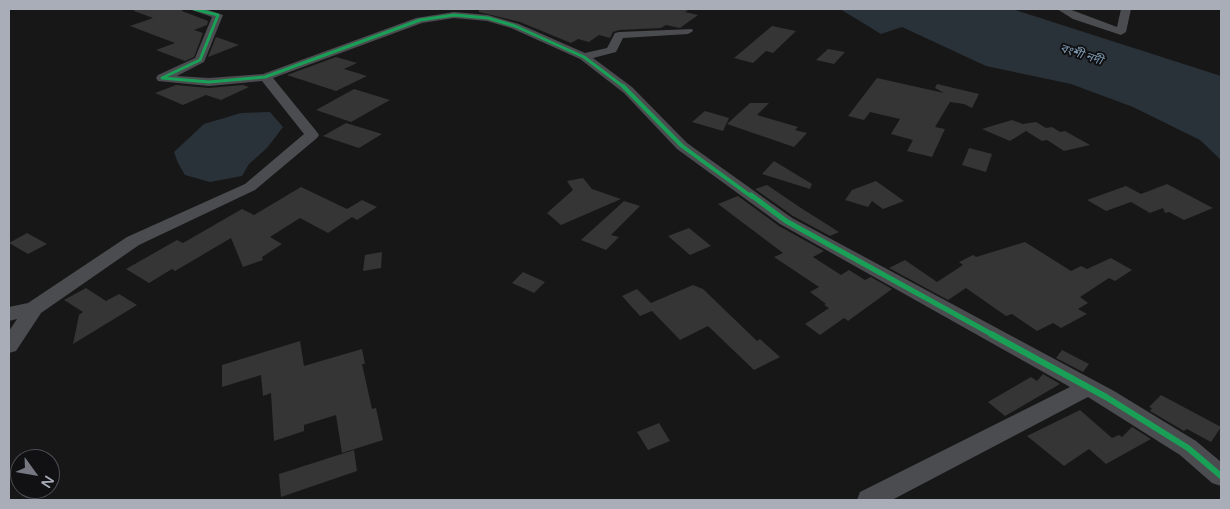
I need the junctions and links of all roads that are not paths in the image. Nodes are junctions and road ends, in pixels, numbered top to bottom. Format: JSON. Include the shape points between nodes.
{"nodes":[{"id":1,"x":194,"y":9,"type":"edge"},
{"id":2,"x":1062,"y":9,"type":"edge"},
{"id":3,"x":1126,"y":9,"type":"edge"},
{"id":4,"x":688,"y":31,"type":"dead end"},
{"id":5,"x":584,"y":57,"type":"junction"},
{"id":6,"x":265,"y":77,"type":"junction"},
{"id":7,"x":34,"y":308,"type":"junction"},
{"id":8,"x":9,"y":314,"type":"edge"},
{"id":9,"x":9,"y":346,"type":"edge"},
{"id":10,"x":1087,"y":388,"type":"junction"},
{"id":11,"x":1221,"y":476,"type":"edge"},
{"id":12,"x":869,"y":500,"type":"edge"}],
"edges":[{"from":1,"to":6,"type":"street","via":[[218,14],[200,60],[162,78],[209,82]]},
{"from":2,"to":3,"type":"street","via":[[1121,32]]},
{"from":4,"to":5,"type":"street","via":[[619,35],[612,50]]},
{"from":5,"to":6,"type":"street","via":[[515,26],[488,18],[454,15],[420,20]]},
{"from":5,"to":10,"type":"street","via":[[628,90],[682,146],[786,220]]},
{"from":6,"to":7,"type":"street","via":[[312,135],[250,186],[133,241]]},
{"from":7,"to":8,"type":"street"},
{"from":7,"to":9,"type":"street"},
{"from":10,"to":11,"type":"street","via":[[1188,448]]},
{"from":10,"to":12,"type":"street"}]}
